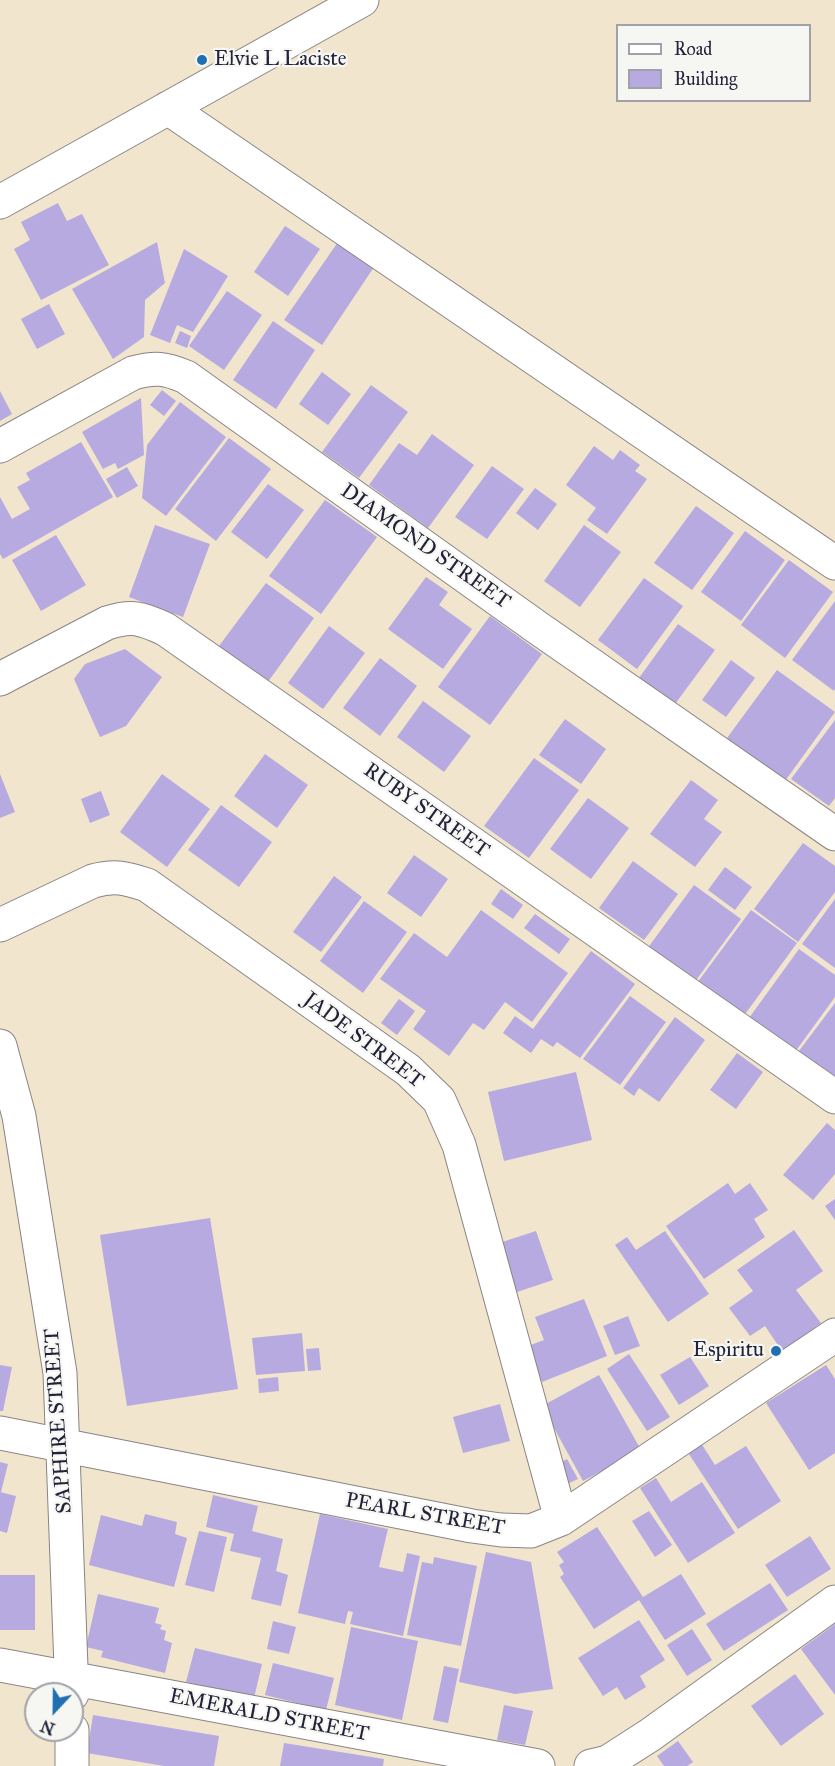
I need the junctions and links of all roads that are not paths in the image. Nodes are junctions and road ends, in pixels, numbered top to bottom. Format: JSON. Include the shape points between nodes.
{"nodes":[{"id":1,"x":362,"y":0,"type":"edge"},
{"id":2,"x":168,"y":108,"type":"junction"},
{"id":3,"x":0,"y":202,"type":"edge"},
{"id":4,"x":0,"y":446,"type":"edge"},
{"id":5,"x":835,"y":563,"type":"edge"},
{"id":6,"x":0,"y":679,"type":"edge"},
{"id":7,"x":835,"y":834,"type":"edge"},
{"id":8,"x":0,"y":925,"type":"edge"},
{"id":9,"x":0,"y":1046,"type":"edge"},
{"id":10,"x":835,"y":1097,"type":"edge"},
{"id":11,"x":835,"y":1335,"type":"edge"},
{"id":12,"x":0,"y":1433,"type":"edge"},
{"id":13,"x":63,"y":1447,"type":"junction"},
{"id":14,"x":561,"y":1519,"type":"junction"},
{"id":15,"x":835,"y":1602,"type":"edge"},
{"id":16,"x":0,"y":1665,"type":"edge"},
{"id":17,"x":56,"y":1682,"type":"edge"},
{"id":18,"x":72,"y":1682,"type":"edge"},
{"id":19,"x":84,"y":1689,"type":"edge"},
{"id":20,"x":72,"y":1742,"type":"edge"},
{"id":21,"x":72,"y":1766,"type":"edge"},
{"id":22,"x":538,"y":1766,"type":"edge"},
{"id":23,"x":591,"y":1766,"type":"edge"}],
"edges":[{"from":1,"to":2,"type":"street"},
{"from":2,"to":3,"type":"street"},
{"from":2,"to":5,"type":"street"},
{"from":4,"to":7,"type":"street","name":"DIAMOND STREET","via":[[133,373],[151,368],[186,377]]},
{"from":6,"to":10,"type":"street","name":"RUBY STREET","via":[[107,623],[126,617],[165,629]]},
{"from":8,"to":14,"type":"street","name":"JADE STREET","via":[[109,876],[147,885],[408,1071],[439,1100],[459,1145]]},
{"from":9,"to":13,"type":"street","name":"SAPHIRE STREET","via":[[19,1116],[60,1373]]},
{"from":11,"to":14,"type":"street","name":"PEARL STREET"},
{"from":12,"to":13,"type":"street","name":"PEARL STREET"},
{"from":13,"to":14,"type":"street","name":"PEARL STREET","via":[[491,1529],[531,1531]]},
{"from":13,"to":18,"type":"street","name":"SAPHIRE STREET"},
{"from":15,"to":23,"type":"street","via":[[650,1736],[608,1762]]},
{"from":16,"to":17,"type":"street","name":"EMERALD STREET"},
{"from":19,"to":22,"type":"street","name":"EMERALD STREET"},
{"from":20,"to":21,"type":"street"}]}
